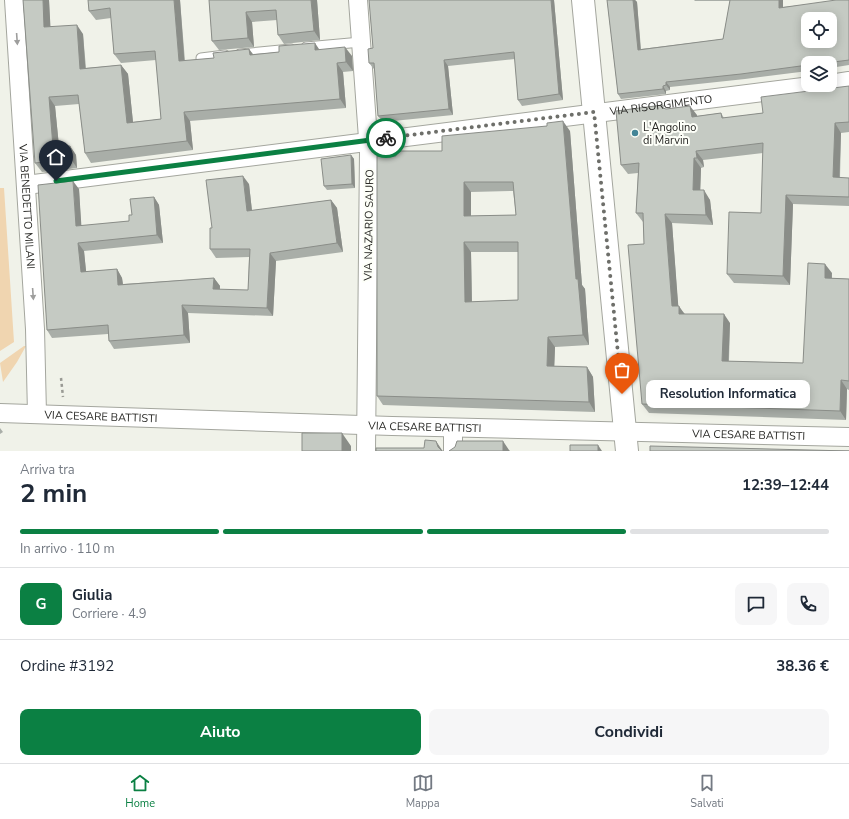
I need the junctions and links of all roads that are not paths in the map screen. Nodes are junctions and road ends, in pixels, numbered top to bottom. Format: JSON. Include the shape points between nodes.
{"nodes":[{"id":1,"x":14,"y":0,"type":"edge"},
{"id":2,"x":358,"y":0,"type":"edge"},
{"id":3,"x":583,"y":0,"type":"edge"},
{"id":4,"x":361,"y":42,"type":"junction"},
{"id":5,"x":201,"y":58,"type":"edge"},
{"id":6,"x":849,"y":81,"type":"edge"},
{"id":7,"x":837,"y":83,"type":"edge"},
{"id":8,"x":801,"y":87,"type":"edge"},
{"id":9,"x":594,"y":112,"type":"junction"},
{"id":10,"x":369,"y":141,"type":"junction"},
{"id":11,"x":26,"y":185,"type":"junction"},
{"id":12,"x":0,"y":413,"type":"edge"},
{"id":13,"x":37,"y":414,"type":"junction"},
{"id":14,"x":366,"y":425,"type":"junction"},
{"id":15,"x":453,"y":428,"type":"junction"},
{"id":16,"x":849,"y":438,"type":"edge"},
{"id":17,"x":626,"y":441,"type":"edge"},
{"id":18,"x":366,"y":451,"type":"edge"},
{"id":19,"x":453,"y":451,"type":"edge"}],
"edges":[{"from":1,"to":11,"type":"street","name":"VIA BENEDETTO MILANI","one_way":true},
{"from":2,"to":4,"type":"street","name":"VIA NAZARIO SAURO"},
{"from":3,"to":9,"type":"street"},
{"from":4,"to":5,"type":"lane"},
{"from":4,"to":10,"type":"street","name":"VIA NAZARIO SAURO"},
{"from":6,"to":7,"type":"street"},
{"from":8,"to":9,"type":"street","name":"VIA RISORGIMENTO"},
{"from":9,"to":10,"type":"street","name":"VIA RISORGIMENTO"},
{"from":9,"to":17,"type":"street"},
{"from":10,"to":11,"type":"street","name":"VIA RISORGIMENTO"},
{"from":10,"to":14,"type":"street","name":"VIA NAZARIO SAURO"},
{"from":11,"to":13,"type":"street","name":"VIA BENEDETTO MILANI","one_way":true,"via":[[35,329]]},
{"from":12,"to":13,"type":"street","name":"VIA CESARE BATTISTI"},
{"from":13,"to":14,"type":"street","name":"VIA CESARE BATTISTI"},
{"from":14,"to":15,"type":"street","name":"VIA CESARE BATTISTI"},
{"from":14,"to":18,"type":"street","name":"VIA NAZARIO SAURO"},
{"from":15,"to":17,"type":"street","name":"VIA CESARE BATTISTI"},
{"from":15,"to":19,"type":"street"},
{"from":16,"to":17,"type":"street","name":"VIA CESARE BATTISTI"}]}
